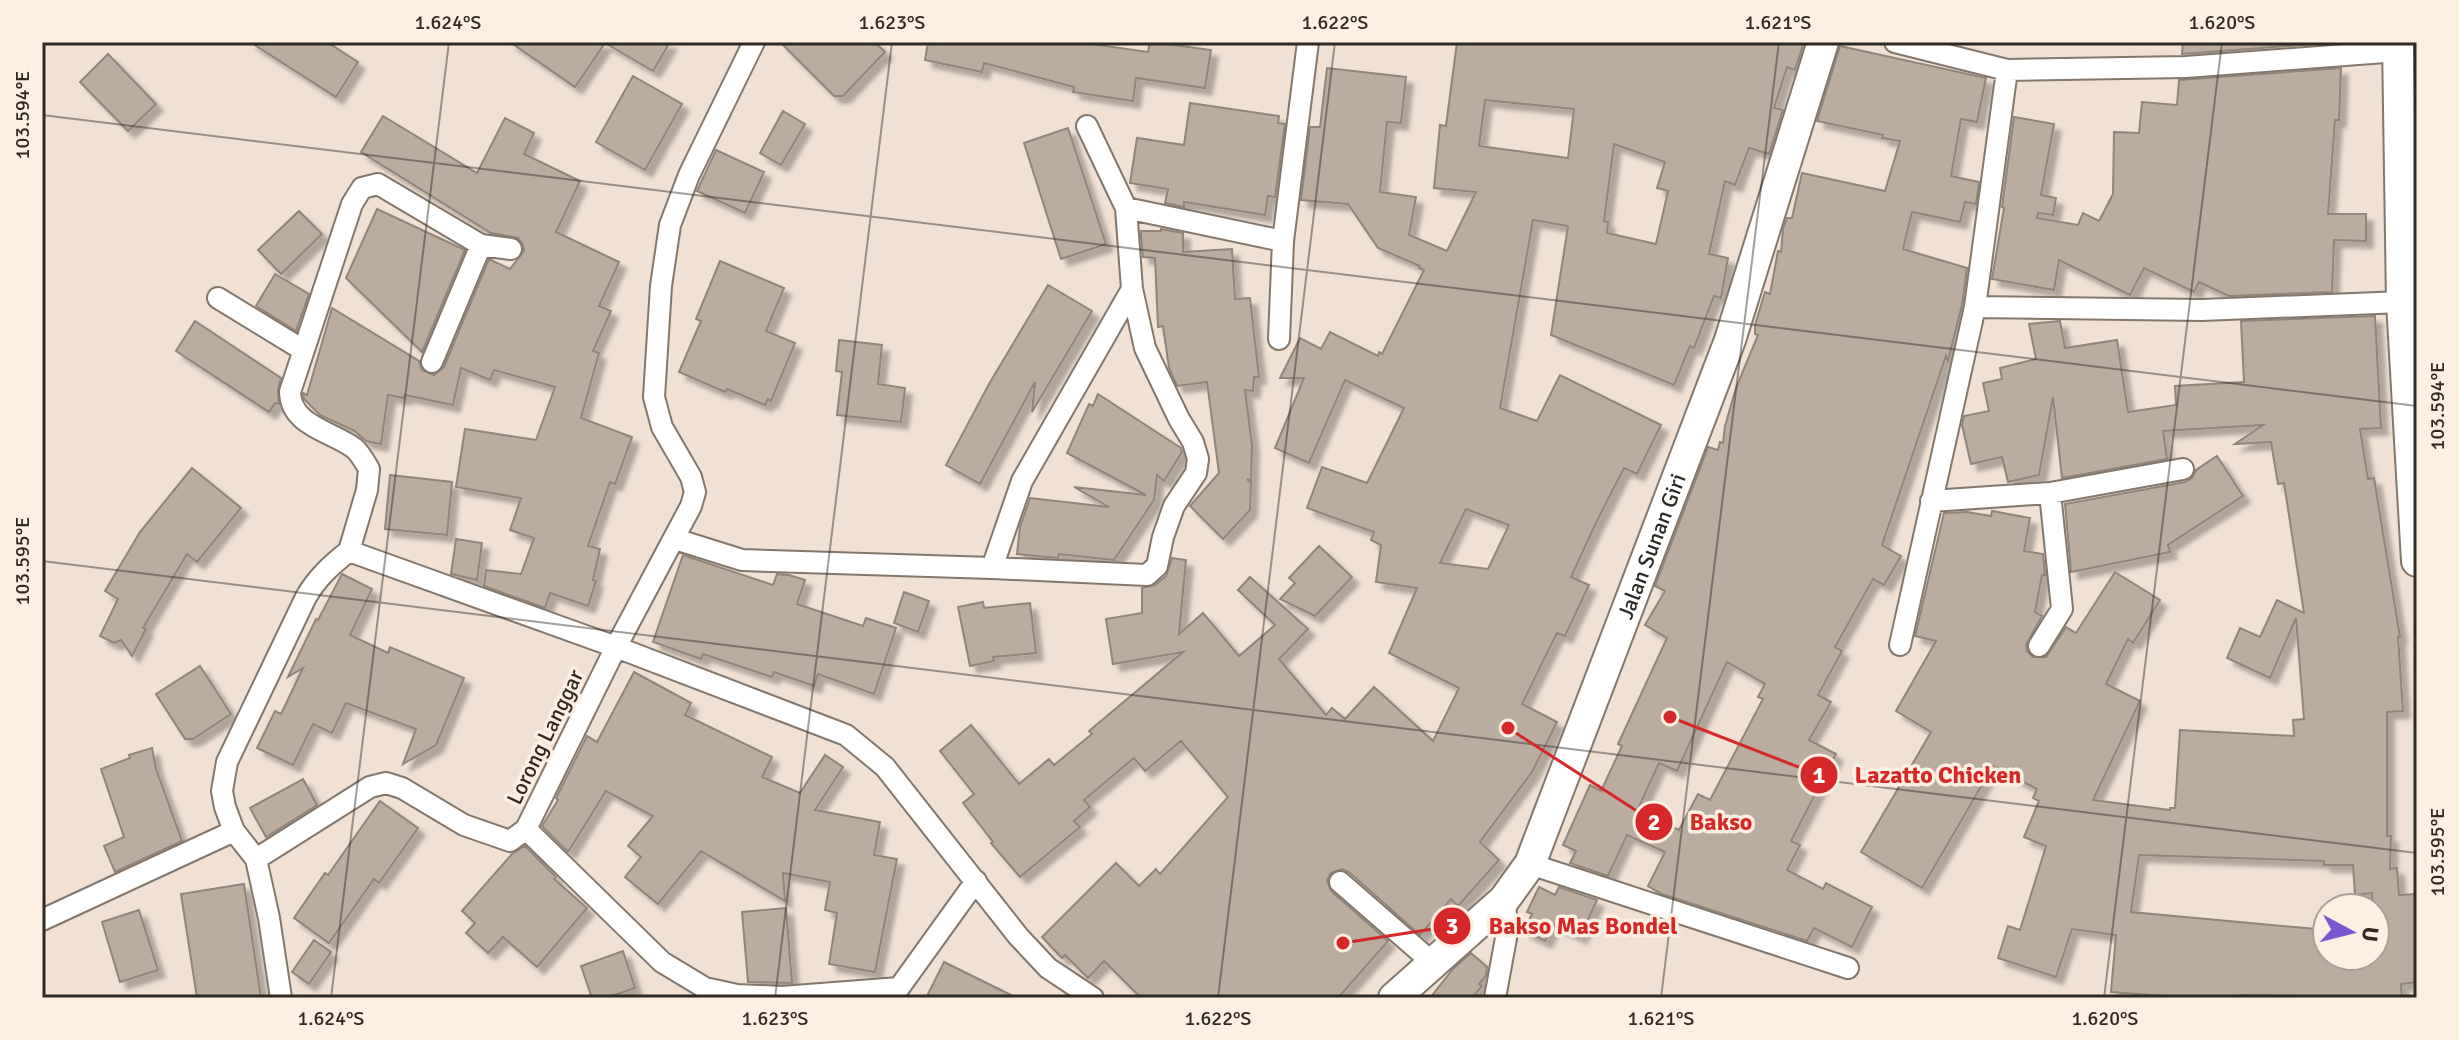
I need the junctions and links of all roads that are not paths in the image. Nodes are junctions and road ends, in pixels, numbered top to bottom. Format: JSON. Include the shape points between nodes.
{"nodes":[{"id":1,"x":754,"y":42,"type":"edge"},
{"id":2,"x":1308,"y":42,"type":"edge"},
{"id":3,"x":1823,"y":42,"type":"edge"},
{"id":4,"x":1895,"y":42,"type":"edge"},
{"id":5,"x":2398,"y":47,"type":"edge"},
{"id":6,"x":2007,"y":70,"type":"junction"},
{"id":7,"x":1087,"y":126,"type":"dead end"},
{"id":8,"x":1126,"y":208,"type":"junction"},
{"id":9,"x":1283,"y":241,"type":"junction"},
{"id":10,"x":481,"y":245,"type":"junction"},
{"id":11,"x":511,"y":249,"type":"dead end"},
{"id":12,"x":1132,"y":289,"type":"junction"},
{"id":13,"x":218,"y":298,"type":"dead end"},
{"id":14,"x":2402,"y":302,"type":"junction"},
{"id":15,"x":1975,"y":307,"type":"junction"},
{"id":16,"x":1279,"y":339,"type":"dead end"},
{"id":17,"x":303,"y":350,"type":"junction"},
{"id":18,"x":432,"y":362,"type":"dead end"},
{"id":19,"x":2183,"y":469,"type":"dead end"},
{"id":20,"x":2050,"y":493,"type":"junction"},
{"id":21,"x":1931,"y":501,"type":"junction"},
{"id":22,"x":675,"y":539,"type":"junction"},
{"id":23,"x":349,"y":551,"type":"junction"},
{"id":24,"x":2417,"y":561,"type":"edge"},
{"id":25,"x":992,"y":568,"type":"junction"},
{"id":26,"x":1900,"y":645,"type":"dead end"},
{"id":27,"x":2039,"y":646,"type":"dead end"},
{"id":28,"x":616,"y":647,"type":"junction"},
{"id":29,"x":526,"y":829,"type":"junction"},
{"id":30,"x":234,"y":831,"type":"junction"},
{"id":31,"x":256,"y":859,"type":"junction"},
{"id":32,"x":1530,"y":864,"type":"junction"},
{"id":33,"x":976,"y":881,"type":"junction"},
{"id":34,"x":1340,"y":882,"type":"dead end"},
{"id":35,"x":1504,"y":900,"type":"junction"},
{"id":36,"x":42,"y":920,"type":"edge"},
{"id":37,"x":1433,"y":963,"type":"junction"},
{"id":38,"x":1848,"y":968,"type":"dead end"},
{"id":39,"x":281,"y":998,"type":"edge"},
{"id":40,"x":1093,"y":998,"type":"edge"},
{"id":41,"x":1394,"y":998,"type":"edge"},
{"id":42,"x":1495,"y":998,"type":"edge"}],
"edges":[{"from":1,"to":22,"type":"street","name":"Lorong Langgar","via":[[670,225],[654,397],[662,427],[695,492]]},
{"from":2,"to":9,"type":"street"},
{"from":3,"to":32,"type":"street","name":"Jalan Sunan Giri","via":[[1730,340]]},
{"from":4,"to":6,"type":"street"},
{"from":5,"to":6,"type":"street","via":[[2186,67]]},
{"from":5,"to":14,"type":"street"},
{"from":6,"to":15,"type":"street"},
{"from":7,"to":8,"type":"street"},
{"from":8,"to":9,"type":"street"},
{"from":8,"to":12,"type":"street"},
{"from":9,"to":16,"type":"street"},
{"from":10,"to":11,"type":"street"},
{"from":10,"to":17,"type":"street","via":[[378,184],[362,188]]},
{"from":10,"to":18,"type":"street"},
{"from":12,"to":25,"type":"street","via":[[1022,481]]},
{"from":12,"to":25,"type":"street","via":[[1145,348],[1198,459],[1196,473],[1174,506],[1157,566],[1147,575]]},
{"from":13,"to":17,"type":"street"},
{"from":14,"to":15,"type":"street","via":[[2202,310]]},
{"from":14,"to":24,"type":"street"},
{"from":15,"to":21,"type":"street"},
{"from":17,"to":23,"type":"street","via":[[290,392],[293,411],[356,450],[369,469]]},
{"from":19,"to":20,"type":"street"},
{"from":20,"to":21,"type":"street"},
{"from":20,"to":27,"type":"street","via":[[2062,609]]},
{"from":21,"to":26,"type":"street"},
{"from":22,"to":25,"type":"street","via":[[742,560]]},
{"from":22,"to":28,"type":"street","name":"Lorong Langgar"},
{"from":23,"to":28,"type":"street"},
{"from":23,"to":30,"type":"street","via":[[314,584],[227,762],[222,791]]},
{"from":28,"to":29,"type":"street","name":"Lorong Langgar"},
{"from":28,"to":33,"type":"street","via":[[846,735],[885,767]]},
{"from":29,"to":31,"type":"street","name":"Lorong Langgar","via":[[510,841],[464,825],[386,783],[370,787]]},
{"from":29,"to":33,"type":"street","via":[[662,962],[705,988],[737,995],[899,988]]},
{"from":30,"to":31,"type":"street"},
{"from":30,"to":36,"type":"street"},
{"from":31,"to":39,"type":"street"},
{"from":32,"to":35,"type":"street","name":"Jalan Sunan Giri"},
{"from":32,"to":38,"type":"street"},
{"from":33,"to":40,"type":"street","via":[[1048,968]]},
{"from":34,"to":37,"type":"street"},
{"from":35,"to":37,"type":"street","name":"Jalan Sunan Giri"},
{"from":35,"to":42,"type":"street","via":[[1508,927]]},
{"from":37,"to":41,"type":"street","name":"Jalan Sunan Giri"}]}
